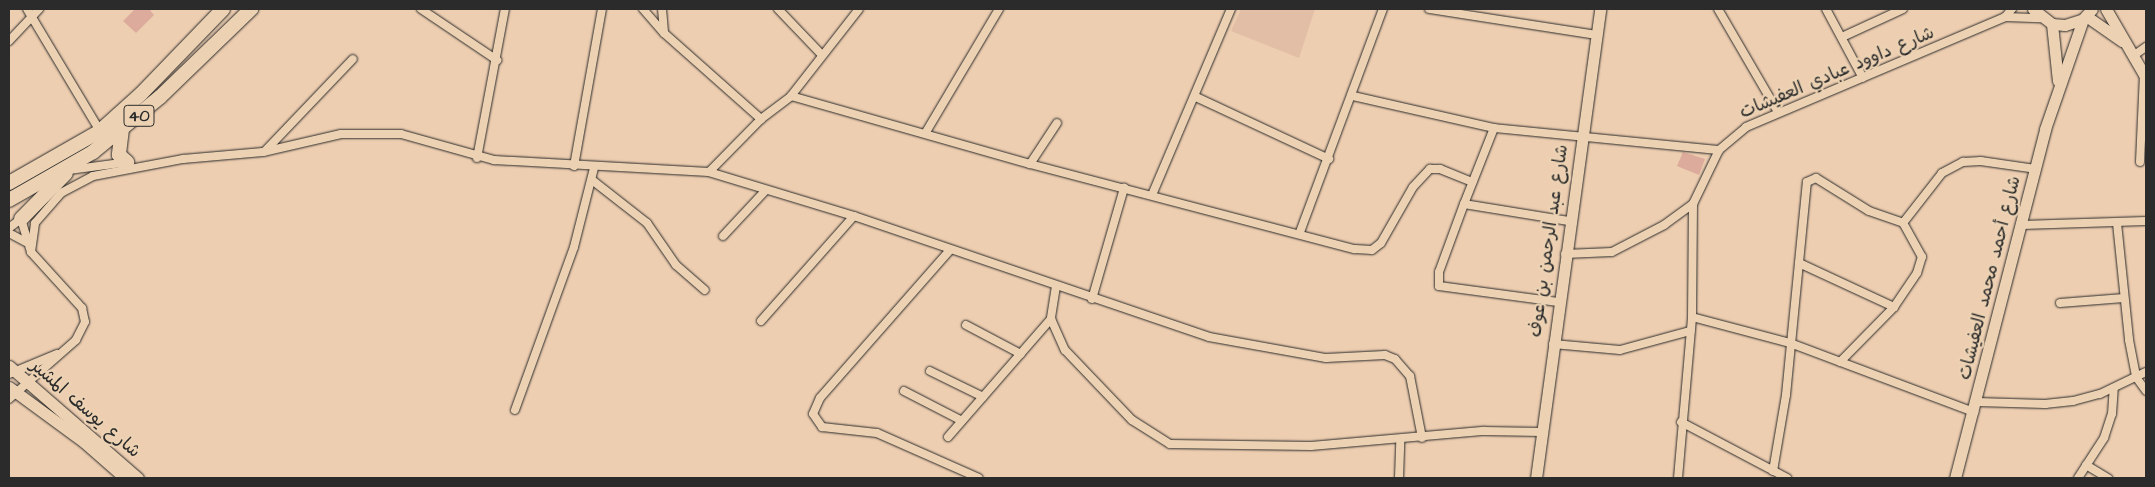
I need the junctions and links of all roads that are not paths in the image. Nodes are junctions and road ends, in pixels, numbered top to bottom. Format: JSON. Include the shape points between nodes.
{"nodes":[{"id":1,"x":27,"y":9,"type":"edge"},
{"id":2,"x":39,"y":9,"type":"edge"},
{"id":3,"x":223,"y":9,"type":"edge"},
{"id":4,"x":251,"y":9,"type":"edge"},
{"id":5,"x":421,"y":9,"type":"edge"},
{"id":6,"x":505,"y":9,"type":"edge"},
{"id":7,"x":602,"y":9,"type":"edge"},
{"id":8,"x":643,"y":9,"type":"edge"},
{"id":9,"x":662,"y":9,"type":"edge"},
{"id":10,"x":778,"y":9,"type":"edge"},
{"id":11,"x":859,"y":9,"type":"edge"},
{"id":12,"x":999,"y":9,"type":"edge"},
{"id":13,"x":1231,"y":9,"type":"edge"},
{"id":14,"x":1383,"y":9,"type":"edge"},
{"id":15,"x":1429,"y":9,"type":"edge"},
{"id":16,"x":1600,"y":9,"type":"edge"},
{"id":17,"x":1718,"y":9,"type":"edge"},
{"id":18,"x":1826,"y":9,"type":"edge"},
{"id":19,"x":1903,"y":9,"type":"edge"},
{"id":20,"x":2012,"y":9,"type":"edge"},
{"id":21,"x":2033,"y":9,"type":"edge"},
{"id":22,"x":2106,"y":9,"type":"edge"},
{"id":23,"x":2087,"y":15,"type":"edge"},
{"id":24,"x":32,"y":16,"type":"junction"},
{"id":25,"x":2005,"y":16,"type":"junction"},
{"id":26,"x":2041,"y":18,"type":"junction"},
{"id":27,"x":2052,"y":24,"type":"junction"},
{"id":28,"x":664,"y":33,"type":"junction"},
{"id":29,"x":1596,"y":36,"type":"junction"},
{"id":30,"x":1842,"y":37,"type":"junction"},
{"id":31,"x":9,"y":41,"type":"edge"},
{"id":32,"x":2146,"y":47,"type":"edge"},
{"id":33,"x":2130,"y":50,"type":"junction"},
{"id":34,"x":822,"y":54,"type":"junction"},
{"id":35,"x":353,"y":59,"type":"dead end"},
{"id":36,"x":497,"y":60,"type":"junction"},
{"id":37,"x":2145,"y":76,"type":"edge"},
{"id":38,"x":1863,"y":78,"type":"junction"},
{"id":39,"x":2058,"y":86,"type":"junction"},
{"id":40,"x":791,"y":96,"type":"junction"},
{"id":41,"x":1353,"y":96,"type":"junction"},
{"id":42,"x":1196,"y":97,"type":"junction"},
{"id":43,"x":1778,"y":112,"type":"junction"},
{"id":44,"x":761,"y":119,"type":"junction"},
{"id":45,"x":1057,"y":123,"type":"dead end"},
{"id":46,"x":1494,"y":128,"type":"junction"},
{"id":47,"x":122,"y":129,"type":"junction"},
{"id":48,"x":100,"y":131,"type":"junction"},
{"id":49,"x":926,"y":132,"type":"junction"},
{"id":50,"x":1581,"y":137,"type":"junction"},
{"id":51,"x":1719,"y":150,"type":"junction"},
{"id":52,"x":263,"y":152,"type":"junction"},
{"id":53,"x":477,"y":158,"type":"junction"},
{"id":54,"x":81,"y":159,"type":"junction"},
{"id":55,"x":1329,"y":160,"type":"junction"},
{"id":56,"x":2140,"y":162,"type":"dead end"},
{"id":57,"x":133,"y":164,"type":"junction"},
{"id":58,"x":1030,"y":164,"type":"junction"},
{"id":59,"x":574,"y":166,"type":"junction"},
{"id":60,"x":594,"y":168,"type":"junction"},
{"id":61,"x":2036,"y":169,"type":"junction"},
{"id":62,"x":70,"y":170,"type":"junction"},
{"id":63,"x":709,"y":172,"type":"junction"},
{"id":64,"x":592,"y":180,"type":"junction"},
{"id":65,"x":1473,"y":182,"type":"junction"},
{"id":66,"x":9,"y":183,"type":"edge"},
{"id":67,"x":1124,"y":188,"type":"junction"},
{"id":68,"x":765,"y":191,"type":"junction"},
{"id":69,"x":1152,"y":195,"type":"junction"},
{"id":70,"x":9,"y":200,"type":"edge"},
{"id":71,"x":1464,"y":204,"type":"junction"},
{"id":72,"x":1693,"y":204,"type":"junction"},
{"id":73,"x":854,"y":216,"type":"junction"},
{"id":74,"x":21,"y":219,"type":"junction"},
{"id":75,"x":1569,"y":221,"type":"junction"},
{"id":76,"x":2146,"y":221,"type":"edge"},
{"id":77,"x":1903,"y":223,"type":"junction"},
{"id":78,"x":2117,"y":223,"type":"junction"},
{"id":79,"x":2022,"y":225,"type":"junction"},
{"id":80,"x":9,"y":228,"type":"edge"},
{"id":81,"x":1300,"y":232,"type":"junction"},
{"id":82,"x":9,"y":233,"type":"edge"},
{"id":83,"x":723,"y":236,"type":"dead end"},
{"id":84,"x":26,"y":242,"type":"junction"},
{"id":85,"x":950,"y":250,"type":"junction"},
{"id":86,"x":31,"y":252,"type":"junction"},
{"id":87,"x":1565,"y":254,"type":"junction"},
{"id":88,"x":1799,"y":263,"type":"junction"},
{"id":89,"x":1056,"y":286,"type":"junction"},
{"id":90,"x":705,"y":290,"type":"dead end"},
{"id":91,"x":2124,"y":298,"type":"junction"},
{"id":92,"x":1092,"y":299,"type":"junction"},
{"id":93,"x":1558,"y":302,"type":"junction"},
{"id":94,"x":2060,"y":303,"type":"dead end"},
{"id":95,"x":1894,"y":307,"type":"junction"},
{"id":96,"x":1692,"y":317,"type":"junction"},
{"id":97,"x":1051,"y":319,"type":"junction"},
{"id":98,"x":761,"y":321,"type":"dead end"},
{"id":99,"x":966,"y":324,"type":"dead end"},
{"id":100,"x":1690,"y":331,"type":"junction"},
{"id":101,"x":1790,"y":343,"type":"junction"},
{"id":102,"x":1553,"y":344,"type":"junction"},
{"id":103,"x":58,"y":354,"type":"junction"},
{"id":104,"x":1021,"y":354,"type":"junction"},
{"id":105,"x":1840,"y":362,"type":"junction"},
{"id":106,"x":11,"y":370,"type":"edge"},
{"id":107,"x":930,"y":371,"type":"dead end"},
{"id":108,"x":2146,"y":372,"type":"edge"},
{"id":109,"x":2136,"y":377,"type":"junction"},
{"id":110,"x":30,"y":382,"type":"junction"},
{"id":111,"x":2114,"y":388,"type":"junction"},
{"id":112,"x":904,"y":391,"type":"dead end"},
{"id":113,"x":2146,"y":391,"type":"edge"},
{"id":114,"x":11,"y":393,"type":"edge"},
{"id":115,"x":983,"y":397,"type":"junction"},
{"id":116,"x":1975,"y":407,"type":"junction"},
{"id":117,"x":515,"y":410,"type":"dead end"},
{"id":118,"x":962,"y":421,"type":"junction"},
{"id":119,"x":1681,"y":422,"type":"junction"},
{"id":120,"x":1542,"y":432,"type":"junction"},
{"id":121,"x":948,"y":437,"type":"dead end"},
{"id":122,"x":1422,"y":438,"type":"junction"},
{"id":123,"x":1400,"y":441,"type":"junction"},
{"id":124,"x":2086,"y":465,"type":"junction"},
{"id":125,"x":1774,"y":471,"type":"junction"},
{"id":126,"x":125,"y":478,"type":"edge"},
{"id":127,"x":138,"y":478,"type":"edge"},
{"id":128,"x":979,"y":478,"type":"edge"},
{"id":129,"x":1399,"y":478,"type":"edge"},
{"id":130,"x":1536,"y":478,"type":"edge"},
{"id":131,"x":1678,"y":478,"type":"edge"},
{"id":132,"x":1787,"y":478,"type":"edge"},
{"id":133,"x":1955,"y":478,"type":"edge"},
{"id":134,"x":2078,"y":478,"type":"edge"},
{"id":135,"x":2108,"y":478,"type":"edge"}],
"edges":[{"from":1,"to":24,"type":"street"},
{"from":2,"to":24,"type":"street"},
{"from":3,"to":48,"type":"highway","number":"40","via":[[141,94]]},
{"from":4,"to":47,"type":"highway","number":"40"},
{"from":5,"to":36,"type":"street"},
{"from":6,"to":36,"type":"street"},
{"from":7,"to":59,"type":"street"},
{"from":8,"to":28,"type":"street"},
{"from":9,"to":28,"type":"street"},
{"from":10,"to":34,"type":"street"},
{"from":11,"to":34,"type":"street"},
{"from":12,"to":49,"type":"street"},
{"from":13,"to":42,"type":"street"},
{"from":14,"to":41,"type":"street"},
{"from":15,"to":29,"type":"street"},
{"from":16,"to":29,"type":"street","name":"شارع عبد الرحمن بن عوف"},
{"from":17,"to":43,"type":"street"},
{"from":18,"to":30,"type":"street"},
{"from":19,"to":30,"type":"street"},
{"from":20,"to":25,"type":"street","name":"شارع داوود عبادي العفيشات"},
{"from":21,"to":26,"type":"street"},
{"from":22,"to":33,"type":"street"},
{"from":23,"to":27,"type":"street","via":[[2065,25]]},
{"from":23,"to":33,"type":"street"},
{"from":23,"to":39,"type":"street","name":"شارع أحمد محمد العفيشات"},
{"from":24,"to":31,"type":"street"},
{"from":24,"to":48,"type":"street"},
{"from":25,"to":26,"type":"street","name":"شارع داوود عبادي العفيشات"},
{"from":25,"to":38,"type":"street","name":"شارع داوود عبادي العفيشات"},
{"from":26,"to":27,"type":"street"},
{"from":27,"to":39,"type":"street","name":"شارع أحمد محمد العفيشات"},
{"from":28,"to":44,"type":"street"},
{"from":29,"to":50,"type":"street","name":"شارع عبد الرحمن بن عوف"},
{"from":30,"to":38,"type":"street"},
{"from":32,"to":33,"type":"street"},
{"from":33,"to":37,"type":"street"},
{"from":34,"to":40,"type":"street"},
{"from":35,"to":52,"type":"street"},
{"from":36,"to":53,"type":"street"},
{"from":37,"to":56,"type":"street"},
{"from":38,"to":43,"type":"street","name":"شارع داوود عبادي العفيشات"},
{"from":39,"to":61,"type":"street","name":"شارع أحمد محمد العفيشات"},
{"from":40,"to":44,"type":"street"},
{"from":40,"to":49,"type":"street"},
{"from":41,"to":46,"type":"street"},
{"from":41,"to":55,"type":"street"},
{"from":42,"to":55,"type":"street"},
{"from":42,"to":69,"type":"street"},
{"from":43,"to":51,"type":"street","name":"شارع داوود عبادي العفيشات","via":[[1746,127]]},
{"from":44,"to":63,"type":"street"},
{"from":45,"to":58,"type":"street"},
{"from":46,"to":50,"type":"street"},
{"from":46,"to":65,"type":"street"},
{"from":47,"to":54,"type":"highway","number":"40"},
{"from":47,"to":57,"type":"highway","via":[[119,155]]},
{"from":48,"to":66,"type":"highway","number":"40"},
{"from":49,"to":58,"type":"street"},
{"from":50,"to":51,"type":"street"},
{"from":50,"to":75,"type":"street","name":"شارع عبد الرحمن بن عوف"},
{"from":51,"to":72,"type":"street","name":"شارع داوود عبادي العفيشات"},
{"from":52,"to":53,"type":"street","via":[[332,136],[385,133]]},
{"from":52,"to":57,"type":"street"},
{"from":53,"to":59,"type":"street"},
{"from":54,"to":62,"type":"highway"},
{"from":54,"to":70,"type":"highway","number":"40"},
{"from":55,"to":81,"type":"street"},
{"from":57,"to":62,"type":"street"},
{"from":57,"to":86,"type":"street","via":[[93,176],[61,193],[35,223]]},
{"from":58,"to":67,"type":"street"},
{"from":59,"to":60,"type":"street"},
{"from":60,"to":63,"type":"street"},
{"from":60,"to":64,"type":"street"},
{"from":61,"to":77,"type":"street","via":[[1981,161],[1952,166]]},
{"from":61,"to":79,"type":"street","name":"شارع أحمد محمد العفيشات"},
{"from":62,"to":74,"type":"highway"},
{"from":63,"to":68,"type":"street"},
{"from":64,"to":90,"type":"street","via":[[647,223],[676,265]]},
{"from":64,"to":117,"type":"street","via":[[574,247]]},
{"from":65,"to":71,"type":"street"},
{"from":65,"to":81,"type":"street","via":[[1440,169],[1425,172],[1381,244],[1372,250],[1355,249]]},
{"from":67,"to":69,"type":"street"},
{"from":67,"to":92,"type":"street"},
{"from":68,"to":73,"type":"street"},
{"from":68,"to":83,"type":"street"},
{"from":69,"to":81,"type":"street"},
{"from":71,"to":75,"type":"street"},
{"from":71,"to":93,"type":"street","via":[[1440,272],[1439,286]]},
{"from":72,"to":87,"type":"street","via":[[1664,225],[1612,252]]},
{"from":72,"to":96,"type":"street","name":"شارع داوود عبادي العفيشات"},
{"from":73,"to":85,"type":"street"},
{"from":73,"to":98,"type":"street"},
{"from":74,"to":80,"type":"street"},
{"from":74,"to":84,"type":"street"},
{"from":75,"to":87,"type":"street","name":"شارع عبد الرحمن بن عوف"},
{"from":76,"to":78,"type":"street"},
{"from":77,"to":88,"type":"street","via":[[1881,216],[1820,180],[1811,179],[1806,187]]},
{"from":77,"to":95,"type":"street","via":[[1922,257],[1917,273]]},
{"from":78,"to":79,"type":"street"},
{"from":78,"to":91,"type":"street"},
{"from":79,"to":116,"type":"street","name":"شارع أحمد محمد العفيشات"},
{"from":82,"to":84,"type":"street"},
{"from":84,"to":86,"type":"street"},
{"from":85,"to":89,"type":"street"},
{"from":85,"to":128,"type":"street","via":[[820,398],[813,414],[822,427],[877,433]]},
{"from":86,"to":103,"type":"street","via":[[85,316],[81,335]]},
{"from":87,"to":93,"type":"street","name":"شارع عبد الرحمن بن عوف"},
{"from":88,"to":95,"type":"street"},
{"from":88,"to":101,"type":"street"},
{"from":89,"to":92,"type":"street"},
{"from":89,"to":97,"type":"street"},
{"from":91,"to":94,"type":"street"},
{"from":91,"to":109,"type":"street"},
{"from":92,"to":122,"type":"street","via":[[1240,344],[1326,358],[1385,355],[1395,358],[1410,376]]},
{"from":93,"to":102,"type":"street","name":"شارع عبد الرحمن بن عوف"},
{"from":95,"to":105,"type":"street"},
{"from":96,"to":100,"type":"street","name":"شارع داوود عبادي العفيشات"},
{"from":96,"to":101,"type":"street"},
{"from":97,"to":104,"type":"street"},
{"from":97,"to":123,"type":"street","via":[[1065,350],[1105,396],[1151,434],[1170,444],[1311,446]]},
{"from":99,"to":104,"type":"street"},
{"from":100,"to":102,"type":"street","via":[[1620,350]]},
{"from":100,"to":119,"type":"street","name":"شارع داوود عبادي العفيشات"},
{"from":101,"to":105,"type":"street"},
{"from":101,"to":125,"type":"street"},
{"from":102,"to":120,"type":"street","name":"شارع عبد الرحمن بن عوف"},
{"from":103,"to":106,"type":"street"},
{"from":103,"to":110,"type":"street"},
{"from":104,"to":115,"type":"street"},
{"from":105,"to":116,"type":"street"},
{"from":106,"to":110,"type":"street","name":"شارع يوسف المشير"},
{"from":107,"to":115,"type":"street"},
{"from":108,"to":109,"type":"street"},
{"from":109,"to":111,"type":"street"},
{"from":109,"to":113,"type":"street"},
{"from":110,"to":114,"type":"street"},
{"from":110,"to":127,"type":"street","name":"شارع يوسف المشير"},
{"from":111,"to":116,"type":"street","via":[[2087,398],[2045,404]]},
{"from":111,"to":124,"type":"street","via":[[2109,425]]},
{"from":112,"to":118,"type":"street"},
{"from":114,"to":126,"type":"street","name":"شارع يوسف المشير","via":[[84,442]]},
{"from":115,"to":118,"type":"street"},
{"from":116,"to":133,"type":"street","name":"شارع أحمد محمد العفيشات"},
{"from":118,"to":121,"type":"street"},
{"from":119,"to":125,"type":"street"},
{"from":119,"to":131,"type":"street","name":"شارع داوود عبادي العفيشات"},
{"from":120,"to":122,"type":"street","via":[[1484,431]]},
{"from":120,"to":130,"type":"street","name":"شارع عبد الرحمن بن عوف"},
{"from":122,"to":123,"type":"street"},
{"from":123,"to":129,"type":"street"},
{"from":124,"to":134,"type":"street"},
{"from":124,"to":135,"type":"street"},
{"from":125,"to":132,"type":"street"}]}
